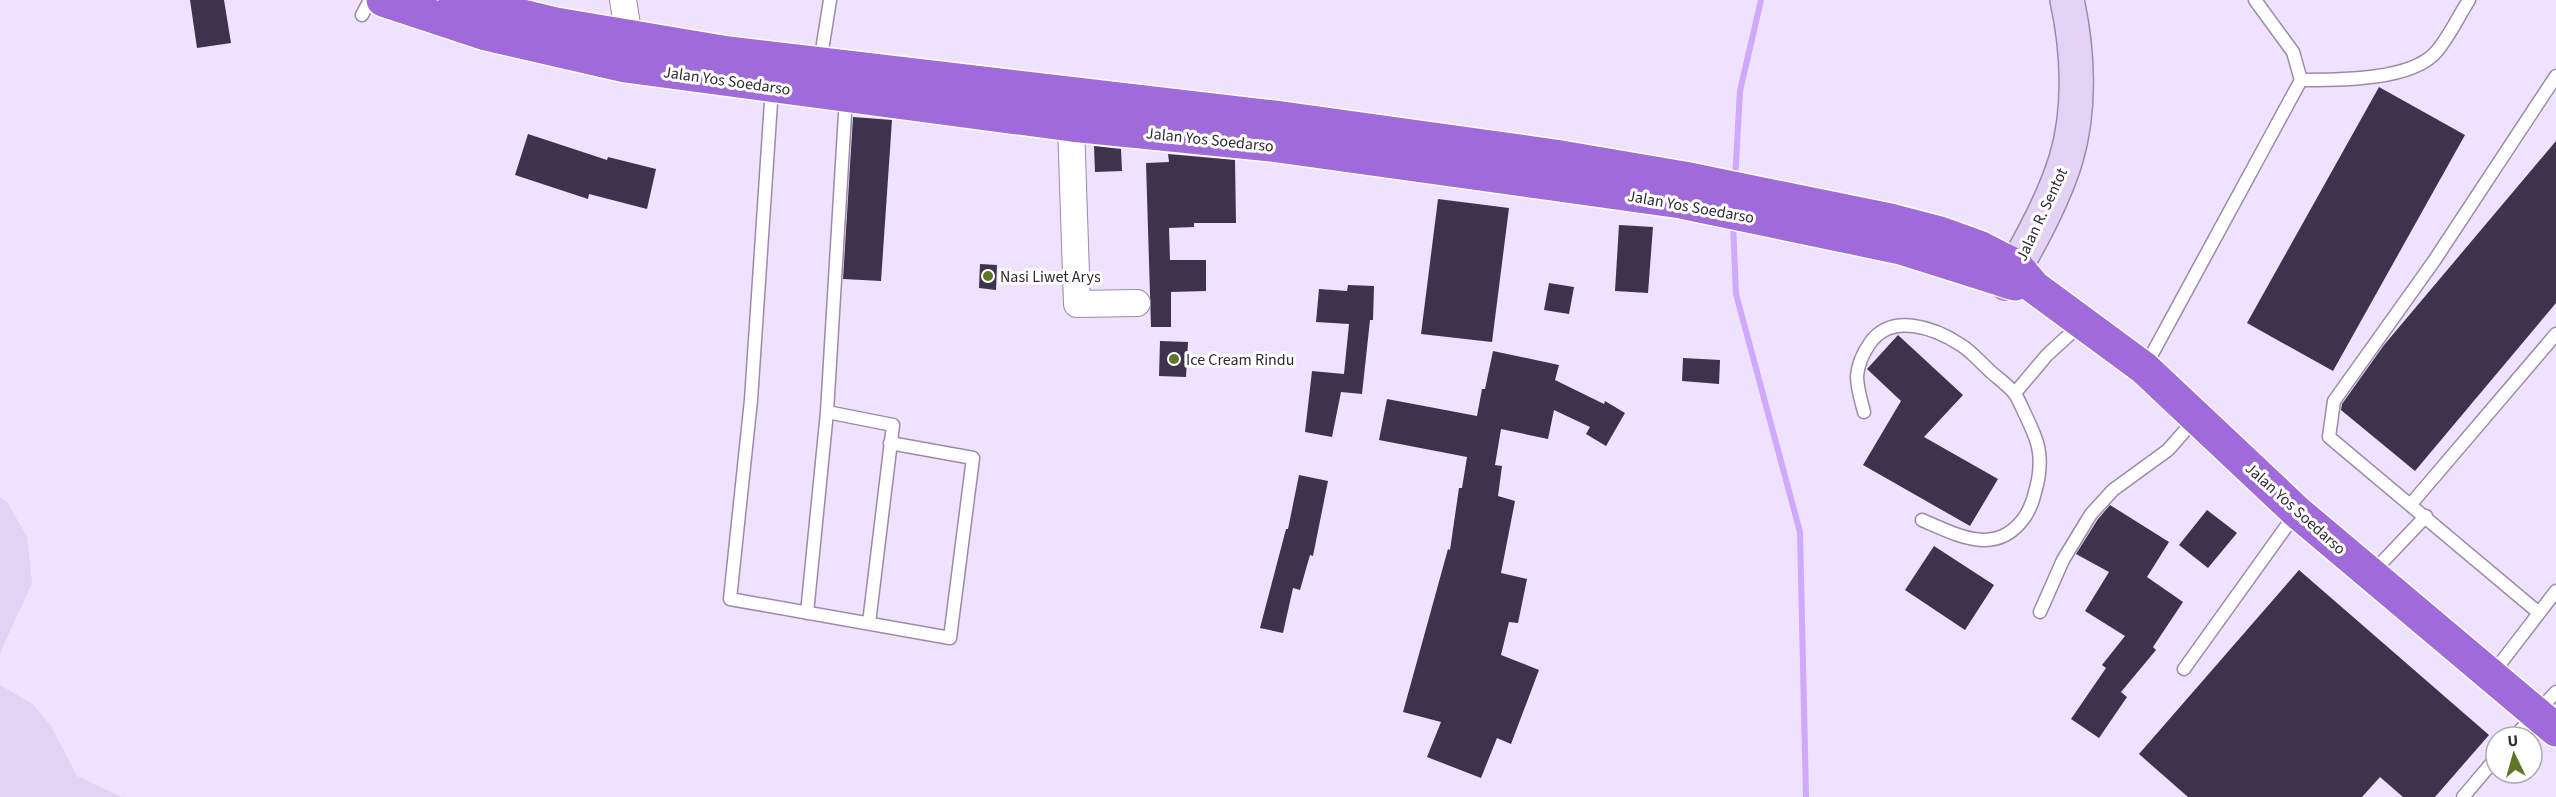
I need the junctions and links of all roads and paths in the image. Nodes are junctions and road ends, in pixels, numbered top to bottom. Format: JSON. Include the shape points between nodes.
{"nodes":[{"id":1,"x":370,"y":0,"type":"edge"},
{"id":2,"x":455,"y":0,"type":"edge"},
{"id":3,"x":623,"y":0,"type":"edge"},
{"id":4,"x":830,"y":0,"type":"edge"},
{"id":5,"x":2067,"y":0,"type":"edge"},
{"id":6,"x":2255,"y":0,"type":"edge"},
{"id":7,"x":2469,"y":0,"type":"edge"},
{"id":8,"x":373,"y":8,"type":"edge"},
{"id":9,"x":628,"y":37,"type":"junction"},
{"id":10,"x":773,"y":73,"type":"junction"},
{"id":11,"x":2556,"y":76,"type":"edge"},
{"id":12,"x":842,"y":78,"type":"junction"},
{"id":13,"x":2301,"y":80,"type":"junction"},
{"id":14,"x":1071,"y":110,"type":"junction"},
{"id":15,"x":1273,"y":131,"type":"junction"},
{"id":16,"x":1682,"y":190,"type":"junction"},
{"id":17,"x":2019,"y":279,"type":"junction"},
{"id":18,"x":1137,"y":303,"type":"dead end"},
{"id":19,"x":2082,"y":322,"type":"junction"},
{"id":20,"x":2556,"y":334,"type":"edge"},
{"id":21,"x":2144,"y":368,"type":"junction"},
{"id":22,"x":2014,"y":393,"type":"junction"},
{"id":23,"x":827,"y":412,"type":"junction"},
{"id":24,"x":1864,"y":412,"type":"dead end"},
{"id":25,"x":2197,"y":417,"type":"junction"},
{"id":26,"x":890,"y":443,"type":"junction"},
{"id":27,"x":2411,"y":504,"type":"junction"},
{"id":28,"x":2297,"y":512,"type":"junction"},
{"id":29,"x":2426,"y":516,"type":"junction"},
{"id":30,"x":1922,"y":520,"type":"dead end"},
{"id":31,"x":2372,"y":574,"type":"junction"},
{"id":32,"x":2556,"y":591,"type":"edge"},
{"id":33,"x":2040,"y":612,"type":"dead end"},
{"id":34,"x":807,"y":613,"type":"junction"},
{"id":35,"x":2540,"y":613,"type":"junction"},
{"id":36,"x":869,"y":623,"type":"junction"},
{"id":37,"x":2184,"y":669,"type":"dead end"},
{"id":38,"x":2492,"y":675,"type":"junction"},
{"id":39,"x":2549,"y":711,"type":"edge"},
{"id":40,"x":2530,"y":725,"type":"edge"},
{"id":41,"x":2484,"y":772,"type":"edge"},
{"id":42,"x":2463,"y":797,"type":"edge"}],
"edges":[{"from":1,"to":8,"type":"lane"},
{"from":2,"to":9,"type":"highway","name":"Jalan Yos Soedarso"},
{"from":3,"to":9,"type":"street"},
{"from":4,"to":12,"type":"lane"},
{"from":5,"to":17,"type":"street","name":"Jalan R. Sentot","via":[[2075,53],[2073,126],[2066,158]]},
{"from":6,"to":13,"type":"lane","via":[[2293,52]]},
{"from":7,"to":13,"type":"lane","via":[[2435,53],[2412,67],[2348,80]]},
{"from":8,"to":10,"type":"highway","name":"Jalan Yos Soedarso","via":[[626,66]]},
{"from":9,"to":10,"type":"highway","name":"Jalan Yos Soedarso"},
{"from":10,"to":12,"type":"highway","name":"Jalan Yos Soedarso"},
{"from":10,"to":34,"type":"lane","via":[[751,400],[730,599]]},
{"from":11,"to":27,"type":"lane","via":[[2434,261],[2334,401],[2329,437]]},
{"from":12,"to":14,"type":"highway","name":"Jalan Yos Soedarso"},
{"from":12,"to":23,"type":"lane"},
{"from":13,"to":21,"type":"lane"},
{"from":14,"to":15,"type":"highway","name":"Jalan Yos Soedarso"},
{"from":14,"to":18,"type":"street","via":[[1077,304]]},
{"from":15,"to":16,"type":"highway","name":"Jalan Yos Soedarso","via":[[1543,154]]},
{"from":15,"to":16,"type":"highway","name":"Jalan Yos Soedarso","via":[[1418,174]]},
{"from":16,"to":17,"type":"highway","name":"Jalan Yos Soedarso","via":[[1800,214],[1890,220],[1940,233],[1979,248]]},
{"from":17,"to":19,"type":"highway","name":"Jalan Yos Soedarso"},
{"from":19,"to":21,"type":"highway","name":"Jalan Yos Soedarso"},
{"from":19,"to":22,"type":"lane"},
{"from":20,"to":27,"type":"lane"},
{"from":21,"to":25,"type":"highway","name":"Jalan Yos Soedarso"},
{"from":22,"to":24,"type":"lane","via":[[1955,342],[1922,328],[1898,326],[1875,336],[1859,363],[1858,384]]},
{"from":22,"to":30,"type":"lane","via":[[2040,454],[2029,512],[2008,535],[1986,541],[1961,537]]},
{"from":23,"to":26,"type":"lane","via":[[892,425]]},
{"from":23,"to":34,"type":"lane"},
{"from":25,"to":28,"type":"highway","name":"Jalan Yos Soedarso"},
{"from":25,"to":33,"type":"lane","via":[[2168,450],[2113,490],[2091,514],[2063,560]]},
{"from":26,"to":36,"type":"lane"},
{"from":26,"to":36,"type":"lane","via":[[972,458],[950,638]]},
{"from":27,"to":29,"type":"lane"},
{"from":28,"to":31,"type":"highway","name":"Jalan Yos Soedarso"},
{"from":28,"to":37,"type":"lane"},
{"from":29,"to":31,"type":"lane"},
{"from":29,"to":35,"type":"lane"},
{"from":31,"to":38,"type":"highway","name":"Jalan Yos Soedarso"},
{"from":32,"to":35,"type":"lane"},
{"from":34,"to":36,"type":"lane"},
{"from":35,"to":38,"type":"lane"},
{"from":38,"to":39,"type":"highway","name":"Jalan Yos Soedarso"},
{"from":39,"to":40,"type":"lane"},
{"from":41,"to":42,"type":"lane"}]}
